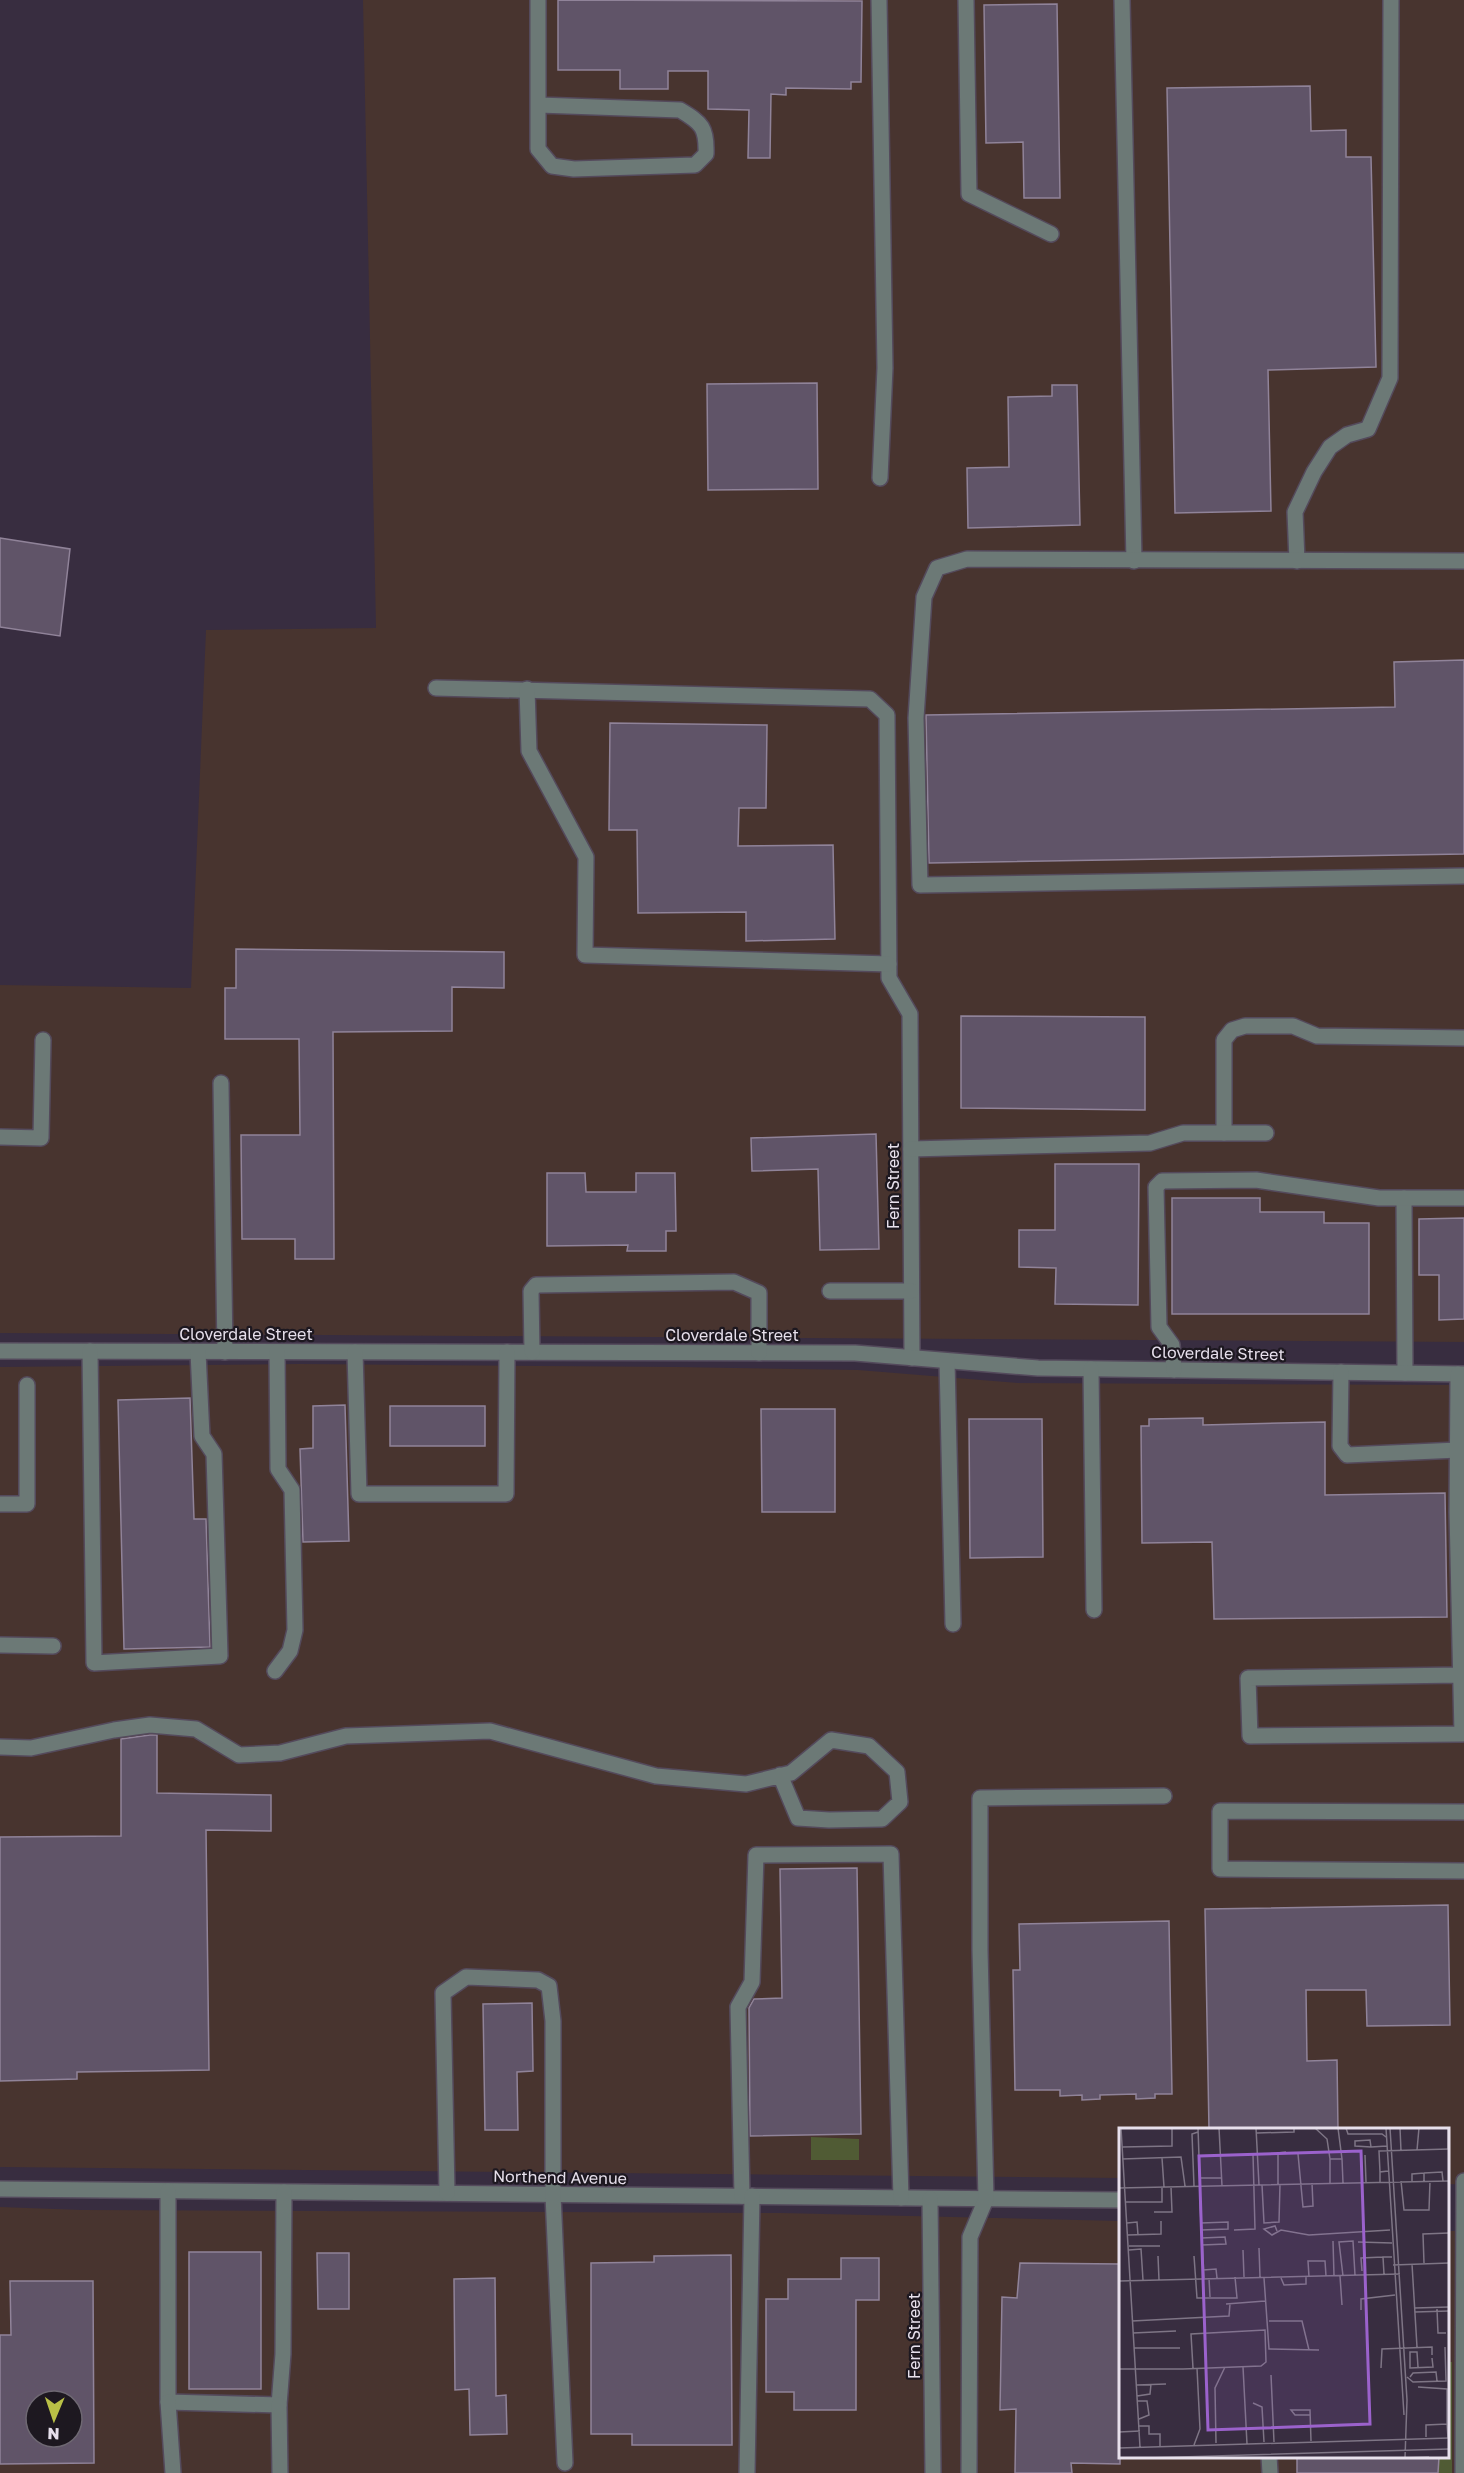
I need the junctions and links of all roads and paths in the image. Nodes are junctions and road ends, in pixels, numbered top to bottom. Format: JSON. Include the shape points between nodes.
{"nodes":[{"id":1,"x":538,"y":0,"type":"edge"},
{"id":2,"x":879,"y":0,"type":"edge"},
{"id":3,"x":966,"y":0,"type":"edge"},
{"id":4,"x":1122,"y":0,"type":"edge"},
{"id":5,"x":1391,"y":0,"type":"edge"},
{"id":6,"x":539,"y":105,"type":"junction"},
{"id":7,"x":1051,"y":234,"type":"dead end"},
{"id":8,"x":880,"y":478,"type":"dead end"},
{"id":9,"x":1134,"y":561,"type":"junction"},
{"id":10,"x":1297,"y":561,"type":"junction"},
{"id":11,"x":1464,"y":561,"type":"edge"},
{"id":12,"x":436,"y":688,"type":"dead end"},
{"id":13,"x":528,"y":689,"type":"junction"},
{"id":14,"x":1464,"y":876,"type":"edge"},
{"id":15,"x":889,"y":964,"type":"junction"},
{"id":16,"x":1464,"y":1038,"type":"edge"},
{"id":17,"x":43,"y":1040,"type":"dead end"},
{"id":18,"x":221,"y":1083,"type":"dead end"},
{"id":19,"x":1224,"y":1133,"type":"junction"},
{"id":20,"x":1266,"y":1133,"type":"dead end"},
{"id":21,"x":0,"y":1137,"type":"edge"},
{"id":22,"x":911,"y":1149,"type":"junction"},
{"id":23,"x":1404,"y":1198,"type":"junction"},
{"id":24,"x":1464,"y":1198,"type":"edge"},
{"id":25,"x":830,"y":1291,"type":"dead end"},
{"id":26,"x":911,"y":1291,"type":"junction"},
{"id":27,"x":0,"y":1351,"type":"edge"},
{"id":28,"x":90,"y":1351,"type":"junction"},
{"id":29,"x":198,"y":1352,"type":"junction"},
{"id":30,"x":225,"y":1352,"type":"junction"},
{"id":31,"x":277,"y":1352,"type":"junction"},
{"id":32,"x":355,"y":1352,"type":"junction"},
{"id":33,"x":507,"y":1352,"type":"junction"},
{"id":34,"x":532,"y":1352,"type":"junction"},
{"id":35,"x":759,"y":1353,"type":"junction"},
{"id":36,"x":912,"y":1358,"type":"junction"},
{"id":37,"x":947,"y":1361,"type":"junction"},
{"id":38,"x":1091,"y":1369,"type":"junction"},
{"id":39,"x":1174,"y":1370,"type":"junction"},
{"id":40,"x":1341,"y":1372,"type":"junction"},
{"id":41,"x":1405,"y":1373,"type":"junction"},
{"id":42,"x":1461,"y":1374,"type":"edge"},
{"id":43,"x":27,"y":1385,"type":"dead end"},
{"id":44,"x":1458,"y":1450,"type":"junction"},
{"id":45,"x":0,"y":1504,"type":"edge"},
{"id":46,"x":1094,"y":1610,"type":"dead end"},
{"id":47,"x":953,"y":1624,"type":"dead end"},
{"id":48,"x":0,"y":1645,"type":"edge"},
{"id":49,"x":53,"y":1646,"type":"dead end"},
{"id":50,"x":275,"y":1671,"type":"dead end"},
{"id":51,"x":1460,"y":1675,"type":"junction"},
{"id":52,"x":0,"y":1747,"type":"edge"},
{"id":53,"x":780,"y":1775,"type":"junction"},
{"id":54,"x":1164,"y":1796,"type":"dead end"},
{"id":55,"x":1464,"y":1812,"type":"edge"},
{"id":56,"x":1464,"y":1871,"type":"edge"},
{"id":57,"x":1464,"y":2181,"type":"edge"},
{"id":58,"x":0,"y":2189,"type":"edge"},
{"id":59,"x":168,"y":2191,"type":"junction"},
{"id":60,"x":284,"y":2192,"type":"junction"},
{"id":61,"x":447,"y":2193,"type":"junction"},
{"id":62,"x":554,"y":2195,"type":"junction"},
{"id":63,"x":747,"y":2196,"type":"junction"},
{"id":64,"x":901,"y":2198,"type":"junction"},
{"id":65,"x":930,"y":2199,"type":"junction"},
{"id":66,"x":986,"y":2199,"type":"junction"},
{"id":67,"x":1119,"y":2200,"type":"edge"},
{"id":68,"x":1458,"y":2205,"type":"edge"},
{"id":69,"x":1464,"y":2277,"type":"edge"},
{"id":70,"x":168,"y":2402,"type":"junction"},
{"id":71,"x":279,"y":2405,"type":"junction"},
{"id":72,"x":1269,"y":2458,"type":"edge"},
{"id":73,"x":565,"y":2463,"type":"dead end"},
{"id":74,"x":173,"y":2473,"type":"edge"},
{"id":75,"x":280,"y":2473,"type":"edge"},
{"id":76,"x":747,"y":2473,"type":"edge"},
{"id":77,"x":933,"y":2473,"type":"edge"},
{"id":78,"x":969,"y":2473,"type":"edge"},
{"id":79,"x":1270,"y":2473,"type":"edge"},
{"id":80,"x":1463,"y":2473,"type":"edge"}],
"edges":[{"from":1,"to":6,"type":"street"},
{"from":2,"to":8,"type":"street","via":[[885,368]]},
{"from":3,"to":7,"type":"street","via":[[969,194]]},
{"from":4,"to":9,"type":"street"},
{"from":5,"to":10,"type":"street","via":[[1390,378],[1368,429],[1347,435],[1330,447],[1314,472],[1295,512]]},
{"from":6,"to":6,"type":"street","via":[[538,149],[552,166],[574,169],[695,165],[706,154],[707,136],[698,120],[680,110]]},
{"from":9,"to":10,"type":"street"},
{"from":9,"to":14,"type":"street","via":[[967,559],[937,568],[924,597],[916,718],[920,885]]},
{"from":10,"to":11,"type":"street"},
{"from":12,"to":13,"type":"street"},
{"from":13,"to":15,"type":"street","via":[[529,752],[586,857],[585,955]]},
{"from":13,"to":15,"type":"street","via":[[870,699],[887,715]]},
{"from":15,"to":22,"type":"street","name":"Fern Street","via":[[889,978],[910,1014]]},
{"from":16,"to":19,"type":"street","via":[[1317,1036],[1293,1026],[1245,1026],[1232,1030],[1224,1040]]},
{"from":17,"to":21,"type":"street","via":[[41,1138]]},
{"from":18,"to":30,"type":"street"},
{"from":19,"to":20,"type":"street"},
{"from":19,"to":22,"type":"street","via":[[1183,1133],[1150,1143]]},
{"from":22,"to":26,"type":"street","name":"Fern Street"},
{"from":23,"to":24,"type":"street"},
{"from":23,"to":39,"type":"street","via":[[1379,1198],[1256,1180],[1162,1181],[1156,1187],[1159,1327],[1172,1345]]},
{"from":23,"to":41,"type":"street"},
{"from":25,"to":26,"type":"street"},
{"from":26,"to":36,"type":"street","name":"Fern Street"},
{"from":27,"to":28,"type":"street","name":"Cloverdale Street"},
{"from":28,"to":29,"type":"street","name":"Cloverdale Street"},
{"from":28,"to":29,"type":"street","via":[[94,1663],[220,1656],[214,1454],[202,1436]]},
{"from":29,"to":30,"type":"street","name":"Cloverdale Street"},
{"from":30,"to":31,"type":"street","name":"Cloverdale Street"},
{"from":31,"to":32,"type":"street","name":"Cloverdale Street"},
{"from":31,"to":50,"type":"street","via":[[278,1469],[292,1490],[295,1630],[290,1651]]},
{"from":32,"to":33,"type":"street","name":"Cloverdale Street"},
{"from":32,"to":33,"type":"street","via":[[359,1494],[506,1494]]},
{"from":33,"to":34,"type":"street","name":"Cloverdale Street"},
{"from":34,"to":35,"type":"street","name":"Cloverdale Street"},
{"from":34,"to":35,"type":"street","via":[[531,1291],[536,1285],[734,1282],[759,1293]]},
{"from":35,"to":36,"type":"street","name":"Cloverdale Street","via":[[855,1353]]},
{"from":36,"to":37,"type":"street","name":"Cloverdale Street"},
{"from":37,"to":38,"type":"street","name":"Cloverdale Street"},
{"from":37,"to":47,"type":"street"},
{"from":38,"to":39,"type":"street","name":"Cloverdale Street"},
{"from":38,"to":46,"type":"street"},
{"from":39,"to":40,"type":"street","name":"Cloverdale Street"},
{"from":40,"to":41,"type":"street","name":"Cloverdale Street"},
{"from":40,"to":44,"type":"street","via":[[1340,1446],[1347,1455]]},
{"from":41,"to":42,"type":"street","name":"Cloverdale Street"},
{"from":42,"to":44,"type":"street"},
{"from":43,"to":45,"type":"street","via":[[27,1504]]},
{"from":44,"to":51,"type":"street"},
{"from":48,"to":49,"type":"street"},
{"from":51,"to":51,"type":"street","via":[[1248,1678],[1251,1736],[1462,1734]]},
{"from":52,"to":53,"type":"street","via":[[31,1748],[150,1725],[196,1729],[239,1755],[279,1754],[346,1736],[490,1731],[656,1776],[746,1784]]},
{"from":53,"to":53,"type":"street","via":[[798,1818],[882,1819],[900,1802],[897,1772],[869,1746],[831,1740],[791,1773]]},
{"from":54,"to":66,"type":"street","via":[[980,1798]]},
{"from":55,"to":56,"type":"street","via":[[1220,1811],[1220,1869]]},
{"from":57,"to":68,"type":"street"},
{"from":58,"to":59,"type":"street","name":"Northend Avenue"},
{"from":59,"to":60,"type":"street","name":"Northend Avenue"},
{"from":59,"to":70,"type":"street"},
{"from":60,"to":61,"type":"street","name":"Northend Avenue"},
{"from":60,"to":71,"type":"street"},
{"from":61,"to":62,"type":"street","name":"Northend Avenue"},
{"from":61,"to":62,"type":"street","via":[[443,1993],[466,1977],[538,1980],[549,1986],[553,2021]]},
{"from":62,"to":63,"type":"street","name":"Northend Avenue"},
{"from":62,"to":73,"type":"street"},
{"from":63,"to":64,"type":"street","name":"Northend Avenue"},
{"from":63,"to":64,"type":"street","via":[[738,2007],[752,1982],[756,1855],[891,1854]]},
{"from":63,"to":76,"type":"street"},
{"from":64,"to":65,"type":"street","name":"Northend Avenue"},
{"from":65,"to":66,"type":"street","name":"Northend Avenue"},
{"from":65,"to":77,"type":"street","name":"Fern Street"},
{"from":66,"to":67,"type":"street","name":"Northend Avenue"},
{"from":66,"to":78,"type":"street","via":[[970,2237]]},
{"from":68,"to":69,"type":"street"},
{"from":69,"to":80,"type":"street"},
{"from":70,"to":71,"type":"street"},
{"from":70,"to":74,"type":"street"},
{"from":71,"to":75,"type":"street"},
{"from":72,"to":79,"type":"street"}]}
